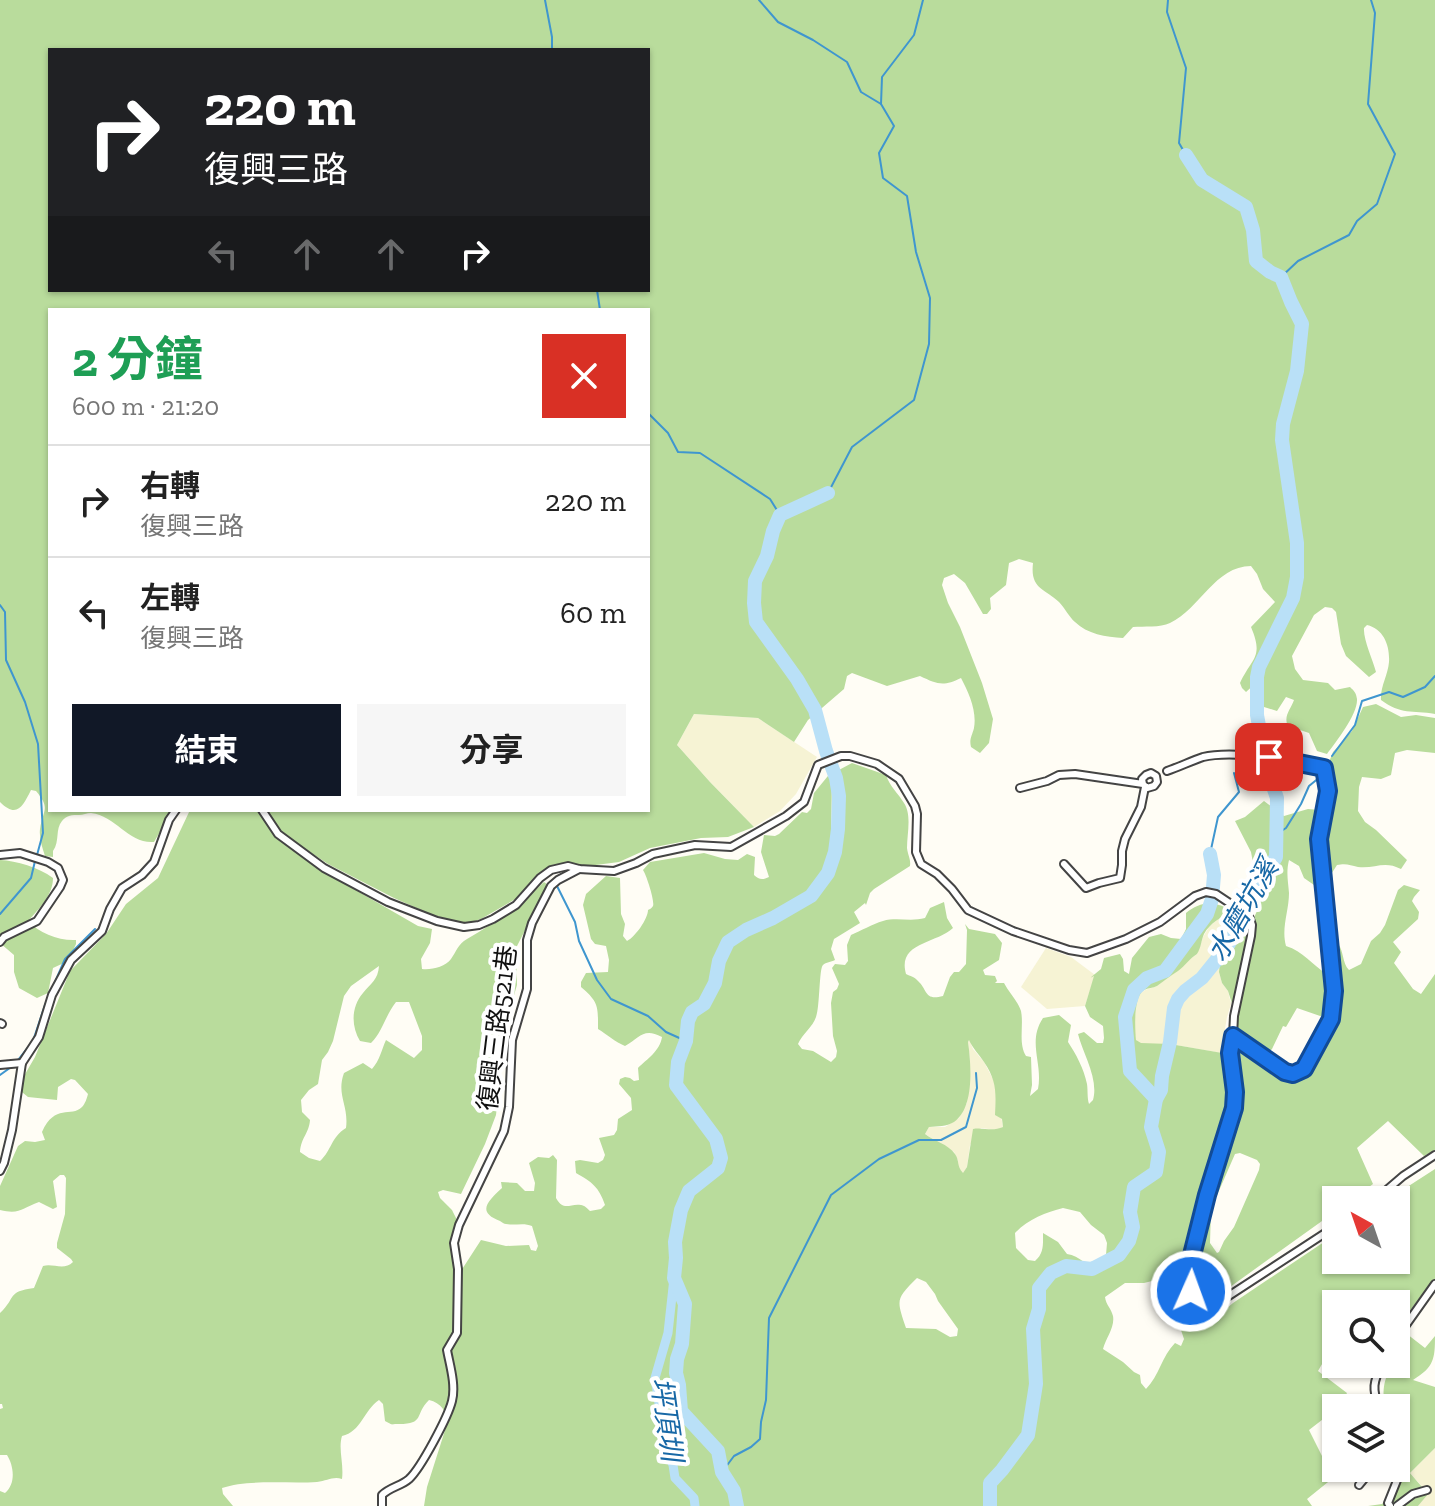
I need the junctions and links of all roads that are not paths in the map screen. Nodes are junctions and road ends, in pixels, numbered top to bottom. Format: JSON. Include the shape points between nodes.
{"nodes":[{"id":1,"x":1167,"y":771,"type":"dead end"},
{"id":2,"x":1020,"y":788,"type":"dead end"},
{"id":3,"x":175,"y":812,"type":"edge"},
{"id":4,"x":263,"y":812,"type":"edge"},
{"id":5,"x":0,"y":855,"type":"edge"},
{"id":6,"x":1064,"y":864,"type":"dead end"},
{"id":7,"x":579,"y":869,"type":"junction"},
{"id":8,"x":0,"y":942,"type":"edge"},
{"id":9,"x":1233,"y":1036,"type":"junction"},
{"id":10,"x":22,"y":1063,"type":"junction"},
{"id":11,"x":0,"y":1065,"type":"edge"},
{"id":12,"x":1435,"y":1155,"type":"edge"},
{"id":13,"x":0,"y":1171,"type":"edge"},
{"id":14,"x":1391,"y":1186,"type":"edge"},
{"id":15,"x":1322,"y":1235,"type":"edge"},
{"id":16,"x":1435,"y":1284,"type":"edge"},
{"id":17,"x":1410,"y":1319,"type":"edge"},
{"id":18,"x":1361,"y":1482,"type":"edge"},
{"id":19,"x":1396,"y":1482,"type":"edge"},
{"id":20,"x":1359,"y":1485,"type":"dead end"},
{"id":21,"x":1427,"y":1490,"type":"dead end"},
{"id":22,"x":382,"y":1506,"type":"edge"},
{"id":23,"x":1390,"y":1506,"type":"edge"},
{"id":24,"x":1397,"y":1506,"type":"edge"}],
"edges":[{"from":1,"to":9,"type":"street","via":[[1222,754],[1324,768],[1328,791],[1319,839],[1334,991],[1331,1019],[1299,1073],[1285,1072]]},
{"from":2,"to":6,"type":"street","via":[[1075,774],[1144,786],[1141,807],[1125,839],[1120,878],[1086,888]]},
{"from":3,"to":10,"type":"street","via":[[154,862],[122,888],[102,931],[71,960],[52,995],[39,1037]]},
{"from":4,"to":7,"type":"street","name":"復興三路521巷","via":[[278,834],[324,868],[388,902],[464,927],[479,925],[516,905],[551,870]]},
{"from":5,"to":8,"type":"street","via":[[20,853],[48,862],[63,880],[37,921]]},
{"from":7,"to":9,"type":"street","name":"復興三路521巷","via":[[614,871],[653,854],[695,845],[731,847],[804,802],[818,765],[850,756],[877,764],[899,779],[915,806],[921,864],[968,910],[1013,931],[1087,953],[1160,922],[1206,892],[1249,916],[1251,936]]},
{"from":7,"to":22,"type":"street","name":"復興三路521巷","via":[[551,886],[532,923],[527,989],[512,1040],[504,1131],[454,1243],[457,1333],[447,1350],[452,1401],[414,1472],[382,1495]]},
{"from":9,"to":15,"type":"street","via":[[1234,1108],[1189,1267],[1191,1291],[1213,1304]]},
{"from":10,"to":11,"type":"street"},
{"from":10,"to":13,"type":"street"},
{"from":12,"to":14,"type":"street"},
{"from":16,"to":17,"type":"street"},
{"from":18,"to":20,"type":"street"},
{"from":19,"to":23,"type":"street"},
{"from":21,"to":24,"type":"street"}]}
